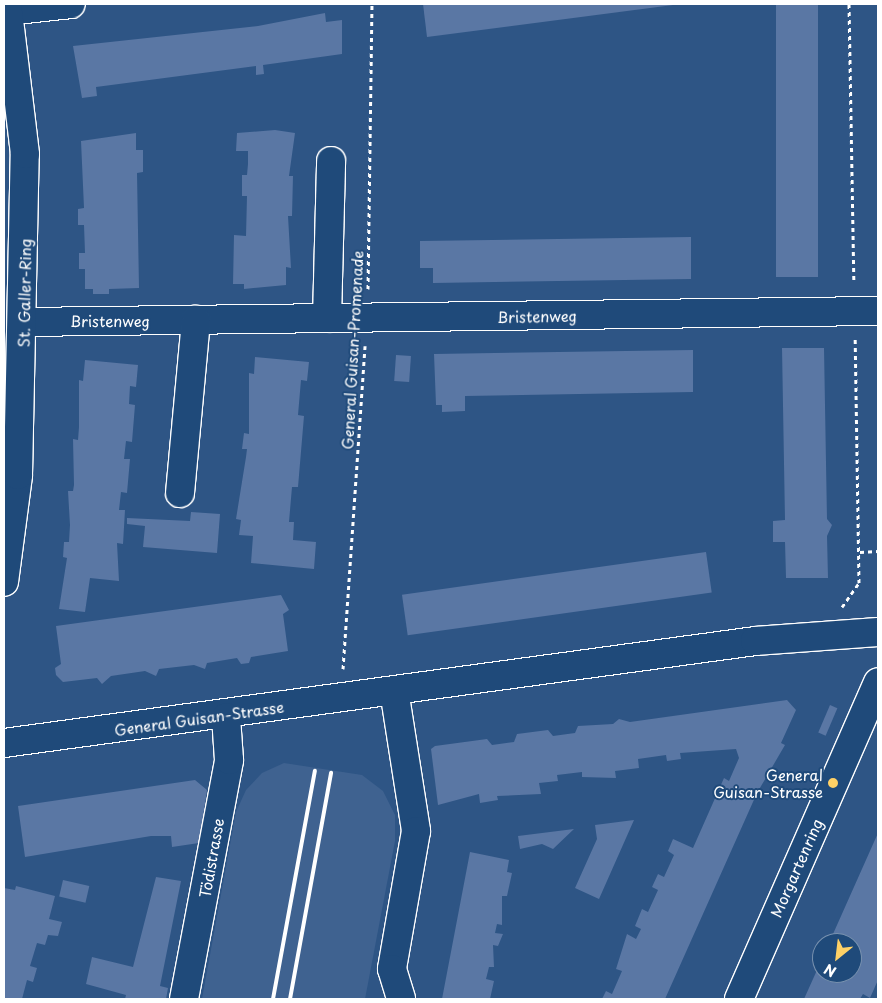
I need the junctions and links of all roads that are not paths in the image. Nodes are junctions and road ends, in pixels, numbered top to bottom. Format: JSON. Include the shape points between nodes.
{"nodes":[{"id":1,"x":71,"y":4,"type":"edge"},
{"id":2,"x":8,"y":8,"type":"edge"},
{"id":3,"x":331,"y":161,"type":"dead end"},
{"id":4,"x":866,"y":311,"type":"edge"},
{"id":5,"x":327,"y":318,"type":"junction"},
{"id":6,"x":196,"y":320,"type":"junction"},
{"id":7,"x":24,"y":322,"type":"junction"},
{"id":8,"x":180,"y":493,"type":"dead end"},
{"id":9,"x":4,"y":582,"type":"edge"},
{"id":10,"x":878,"y":632,"type":"edge"},
{"id":11,"x":878,"y":682,"type":"edge"},
{"id":12,"x":394,"y":690,"type":"junction"},
{"id":13,"x":226,"y":716,"type":"junction"},
{"id":14,"x":4,"y":743,"type":"edge"},
{"id":15,"x":184,"y":999,"type":"edge"},
{"id":16,"x":401,"y":999,"type":"edge"},
{"id":17,"x":739,"y":999,"type":"edge"}],
"edges":[{"from":1,"to":2,"type":"street"},
{"from":2,"to":7,"type":"street","name":"St. Galler-Ring","via":[[25,154]]},
{"from":3,"to":5,"type":"street"},
{"from":4,"to":5,"type":"street","name":"Bristenweg"},
{"from":5,"to":6,"type":"street","name":"Bristenweg"},
{"from":6,"to":7,"type":"street","name":"Bristenweg"},
{"from":6,"to":8,"type":"street"},
{"from":7,"to":9,"type":"street","name":"St. Galler-Ring","via":[[18,476]]},
{"from":10,"to":12,"type":"street","name":"General Guisan-Strasse","via":[[755,641]]},
{"from":11,"to":17,"type":"street","name":"Morgartenring"},
{"from":12,"to":13,"type":"street","name":"General Guisan-Strasse"},
{"from":12,"to":16,"type":"street","via":[[416,831],[392,969]]},
{"from":13,"to":14,"type":"street","name":"General Guisan-Strasse"},
{"from":13,"to":15,"type":"street","name":"Tödistrasse","via":[[229,760]]}]}
